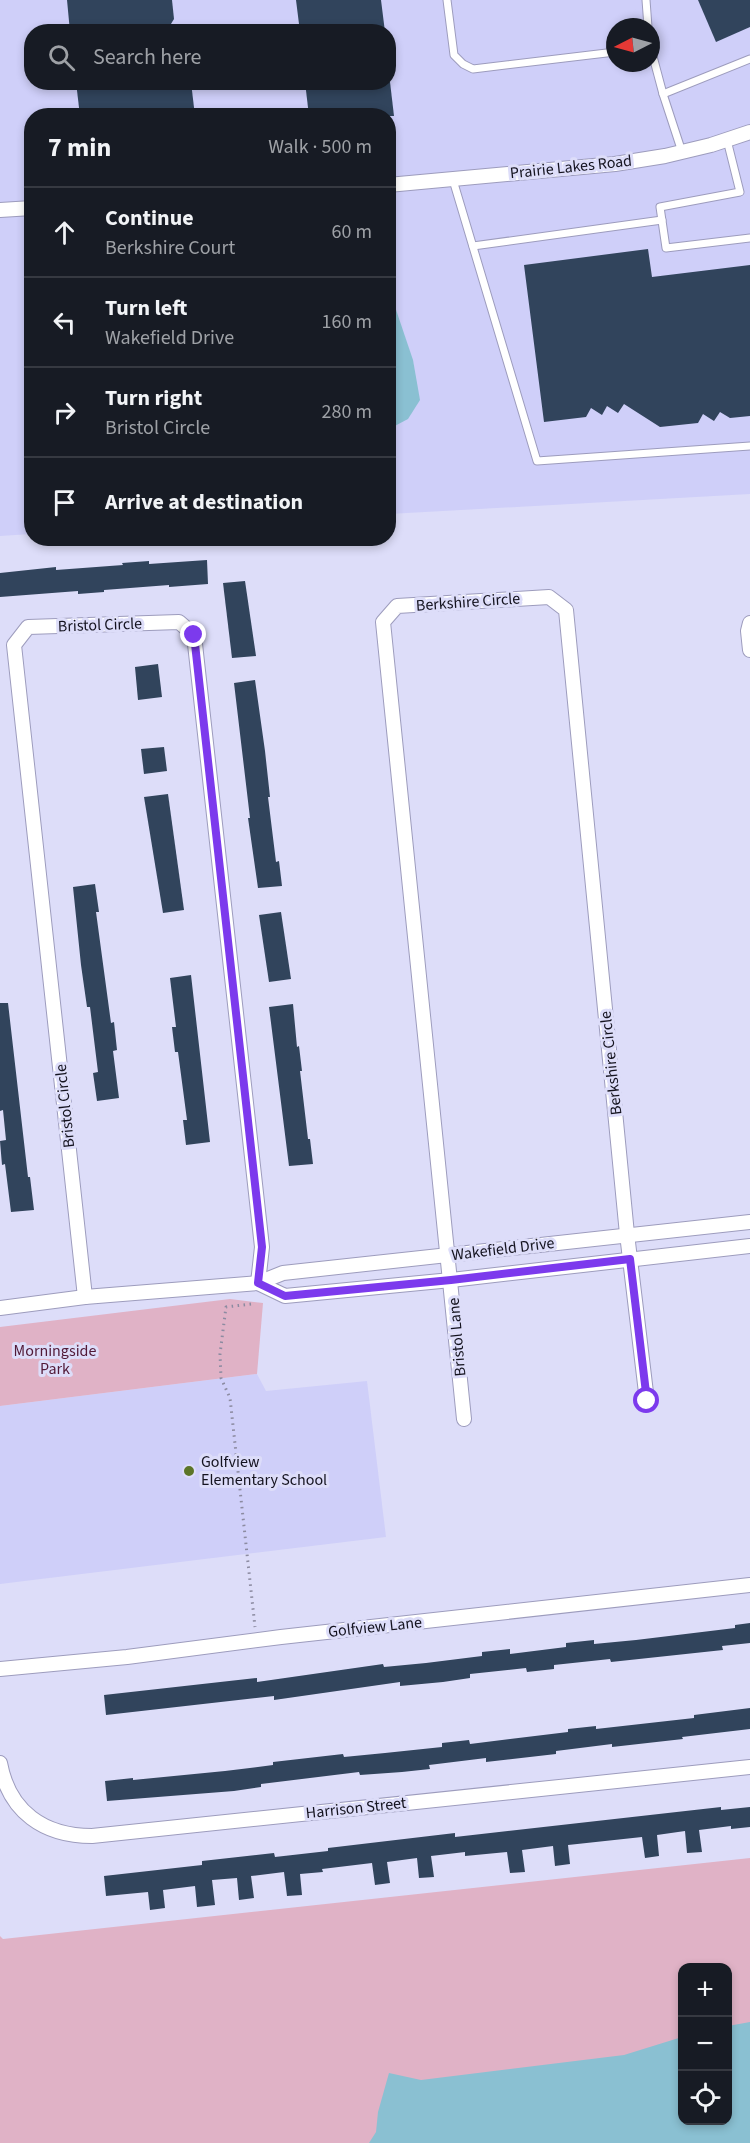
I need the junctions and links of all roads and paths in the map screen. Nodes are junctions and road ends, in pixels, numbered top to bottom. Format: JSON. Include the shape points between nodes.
{"nodes":[{"id":1,"x":447,"y":0,"type":"edge"},
{"id":2,"x":646,"y":0,"type":"edge"},
{"id":3,"x":647,"y":18,"type":"edge"},
{"id":4,"x":606,"y":53,"type":"edge"},
{"id":5,"x":750,"y":59,"type":"edge"},
{"id":6,"x":657,"y":72,"type":"edge"},
{"id":7,"x":663,"y":94,"type":"junction"},
{"id":8,"x":750,"y":132,"type":"edge"},
{"id":9,"x":727,"y":140,"type":"junction"},
{"id":10,"x":682,"y":152,"type":"junction"},
{"id":11,"x":453,"y":180,"type":"junction"},
{"id":12,"x":396,"y":184,"type":"edge"},
{"id":13,"x":750,"y":190,"type":"edge"},
{"id":14,"x":740,"y":192,"type":"junction"},
{"id":15,"x":24,"y":208,"type":"edge"},
{"id":16,"x":0,"y":210,"type":"edge"},
{"id":17,"x":662,"y":220,"type":"junction"},
{"id":18,"x":750,"y":238,"type":"edge"},
{"id":19,"x":472,"y":246,"type":"junction"},
{"id":20,"x":750,"y":446,"type":"edge"},
{"id":21,"x":750,"y":623,"type":"edge"},
{"id":22,"x":750,"y":650,"type":"edge"},
{"id":23,"x":750,"y":1222,"type":"edge"},
{"id":24,"x":627,"y":1234,"type":"junction"},
{"id":25,"x":750,"y":1246,"type":"edge"},
{"id":26,"x":449,"y":1256,"type":"junction"},
{"id":27,"x":630,"y":1259,"type":"junction"},
{"id":28,"x":451,"y":1280,"type":"junction"},
{"id":29,"x":258,"y":1283,"type":"junction"},
{"id":30,"x":86,"y":1297,"type":"junction"},
{"id":31,"x":251,"y":1304,"type":"dead end"},
{"id":32,"x":0,"y":1308,"type":"edge"},
{"id":33,"x":647,"y":1401,"type":"dead end"},
{"id":34,"x":464,"y":1419,"type":"dead end"},
{"id":35,"x":750,"y":1585,"type":"edge"},
{"id":36,"x":257,"y":1640,"type":"junction"},
{"id":37,"x":0,"y":1670,"type":"edge"},
{"id":38,"x":0,"y":1763,"type":"edge"},
{"id":39,"x":750,"y":1767,"type":"edge"}],
"edges":[{"from":1,"to":4,"type":"lane","via":[[454,55],[473,69]]},
{"from":2,"to":3,"type":"lane"},
{"from":5,"to":7,"type":"lane"},
{"from":6,"to":7,"type":"lane"},
{"from":7,"to":10,"type":"lane"},
{"from":8,"to":9,"type":"street","name":"Prairie Lakes Road"},
{"from":9,"to":10,"type":"street","name":"Prairie Lakes Road"},
{"from":9,"to":14,"type":"lane"},
{"from":10,"to":11,"type":"street","name":"Prairie Lakes Road","via":[[615,164]]},
{"from":11,"to":12,"type":"street","name":"Prairie Lakes Road"},
{"from":11,"to":19,"type":"lane"},
{"from":13,"to":14,"type":"lane"},
{"from":14,"to":17,"type":"lane","via":[[660,207]]},
{"from":15,"to":16,"type":"street"},
{"from":17,"to":18,"type":"lane","via":[[666,248]]},
{"from":17,"to":19,"type":"lane"},
{"from":19,"to":20,"type":"lane","via":[[537,462]]},
{"from":21,"to":22,"type":"street"},
{"from":23,"to":24,"type":"street","name":"Wakefield Drive"},
{"from":24,"to":26,"type":"street","name":"Wakefield Drive"},
{"from":24,"to":26,"type":"street","name":"Berkshire Circle","via":[[566,610],[549,597],[397,606],[383,622]]},
{"from":24,"to":27,"type":"street","name":"Berkshire Circle"},
{"from":25,"to":27,"type":"street","name":"Wakefield Drive"},
{"from":26,"to":28,"type":"street","name":"Bristol Lane"},
{"from":26,"to":29,"type":"street","name":"Wakefield Drive","via":[[283,1273]]},
{"from":27,"to":28,"type":"street","name":"Wakefield Drive"},
{"from":27,"to":33,"type":"street","name":"Berkshire Circle"},
{"from":28,"to":29,"type":"street","name":"Wakefield Drive","via":[[285,1296]]},
{"from":28,"to":34,"type":"street","name":"Bristol Lane"},
{"from":29,"to":30,"type":"street","name":"Wakefield Drive"},
{"from":29,"to":30,"type":"street","name":"Bristol Circle","via":[[262,1247],[194,635],[179,622],[28,627],[14,645]]},
{"from":30,"to":32,"type":"street","name":"Wakefield Drive"},
{"from":31,"to":36,"type":"path","via":[[226,1306],[220,1354],[221,1378],[230,1398]]},
{"from":35,"to":36,"type":"street","name":"Golfview Lane"},
{"from":36,"to":37,"type":"street","name":"Golfview Lane"},
{"from":38,"to":39,"type":"street","name":"Harrison Street","via":[[8,1793],[28,1815],[54,1831],[73,1836]]}]}
